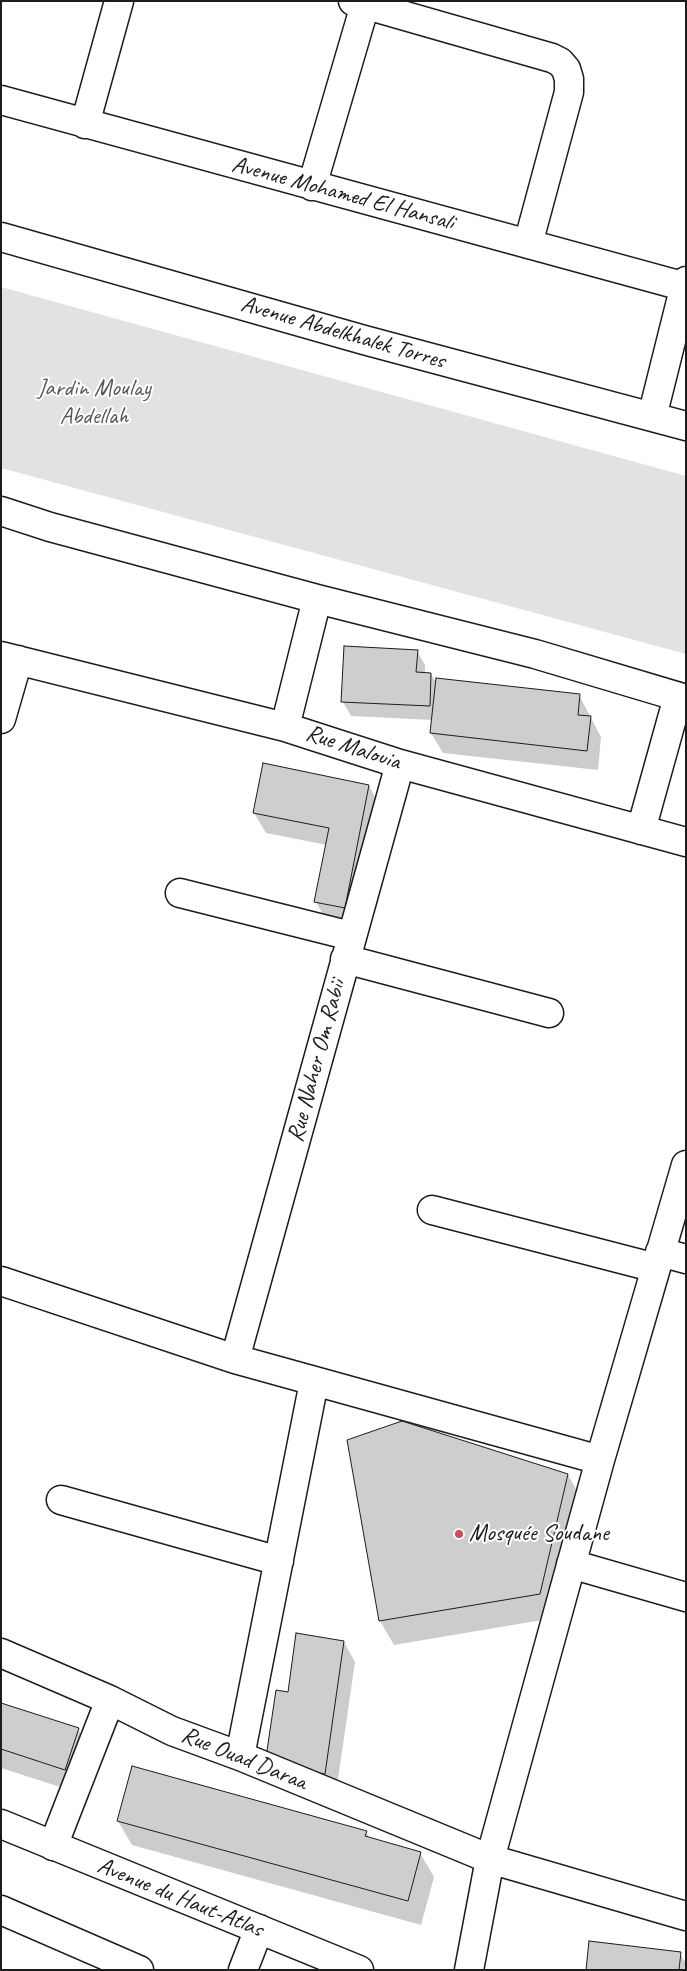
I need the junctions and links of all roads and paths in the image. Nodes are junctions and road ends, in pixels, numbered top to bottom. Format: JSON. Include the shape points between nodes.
{"nodes":[{"id":1,"x":119,"y":1,"type":"edge"},
{"id":2,"x":359,"y":3,"type":"edge"},
{"id":3,"x":1,"y":100,"type":"edge"},
{"id":4,"x":85,"y":124,"type":"junction"},
{"id":5,"x":312,"y":186,"type":"junction"},
{"id":6,"x":1,"y":237,"type":"edge"},
{"id":7,"x":528,"y":244,"type":"junction"},
{"id":8,"x":685,"y":285,"type":"edge"},
{"id":9,"x":652,"y":417,"type":"junction"},
{"id":10,"x":686,"y":426,"type":"edge"},
{"id":11,"x":1,"y":511,"type":"edge"},
{"id":12,"x":317,"y":599,"type":"junction"},
{"id":13,"x":10,"y":658,"type":"edge"},
{"id":14,"x":682,"y":698,"type":"edge"},
{"id":15,"x":1,"y":719,"type":"edge"},
{"id":16,"x":286,"y":727,"type":"junction"},
{"id":17,"x":400,"y":764,"type":"junction"},
{"id":18,"x":641,"y":830,"type":"junction"},
{"id":19,"x":686,"y":842,"type":"edge"},
{"id":20,"x":180,"y":893,"type":"dead end"},
{"id":21,"x":348,"y":948,"type":"junction"},
{"id":22,"x":549,"y":1013,"type":"dead end"},
{"id":23,"x":686,"y":1165,"type":"edge"},
{"id":24,"x":432,"y":1210,"type":"dead end"},
{"id":25,"x":667,"y":1260,"type":"edge"},
{"id":26,"x":1,"y":1281,"type":"edge"},
{"id":27,"x":235,"y":1359,"type":"junction"},
{"id":28,"x":314,"y":1382,"type":"junction"},
{"id":29,"x":600,"y":1460,"type":"junction"},
{"id":30,"x":61,"y":1500,"type":"dead end"},
{"id":31,"x":279,"y":1561,"type":"junction"},
{"id":32,"x":571,"y":1564,"type":"junction"},
{"id":33,"x":686,"y":1597,"type":"edge"},
{"id":34,"x":1,"y":1653,"type":"edge"},
{"id":35,"x":110,"y":1700,"type":"junction"},
{"id":36,"x":240,"y":1756,"type":"junction"},
{"id":37,"x":1,"y":1824,"type":"edge"},
{"id":38,"x":53,"y":1846,"type":"junction"},
{"id":39,"x":490,"y":1858,"type":"junction"},
{"id":40,"x":1,"y":1910,"type":"edge"},
{"id":41,"x":686,"y":1916,"type":"edge"},
{"id":42,"x":259,"y":1929,"type":"junction"},
{"id":43,"x":139,"y":1970,"type":"edge"},
{"id":44,"x":243,"y":1970,"type":"edge"},
{"id":45,"x":359,"y":1970,"type":"edge"},
{"id":46,"x":469,"y":1970,"type":"edge"}],
"edges":[{"from":1,"to":4,"type":"street"},
{"from":2,"to":5,"type":"street"},
{"from":2,"to":7,"type":"street","via":[[552,58],[566,69],[569,92]]},
{"from":3,"to":4,"type":"street","name":"Avenue Mohamed El Hansali"},
{"from":4,"to":5,"type":"street","name":"Avenue Mohamed El Hansali"},
{"from":5,"to":7,"type":"street","name":"Avenue Mohamed El Hansali"},
{"from":6,"to":9,"type":"street","name":"Avenue Abdelkhalek Torres","via":[[364,340]]},
{"from":7,"to":8,"type":"street","name":"Avenue Mohamed El Hansali"},
{"from":8,"to":9,"type":"street"},
{"from":9,"to":10,"type":"street","name":"Avenue Abdelkhalek Torres"},
{"from":11,"to":12,"type":"street"},
{"from":12,"to":14,"type":"street","via":[[535,654]]},
{"from":12,"to":16,"type":"street"},
{"from":13,"to":15,"type":"street"},
{"from":13,"to":16,"type":"street","name":"Rue Malouia"},
{"from":14,"to":18,"type":"street"},
{"from":16,"to":17,"type":"street","name":"Rue Malouia"},
{"from":17,"to":18,"type":"street","name":"Rue Malouia"},
{"from":17,"to":21,"type":"street","name":"Rue Naher Om Rabii"},
{"from":18,"to":19,"type":"street","name":"Rue Malouia"},
{"from":20,"to":21,"type":"street"},
{"from":21,"to":22,"type":"street"},
{"from":21,"to":27,"type":"street","name":"Rue Naher Om Rabii"},
{"from":23,"to":25,"type":"street"},
{"from":24,"to":25,"type":"street"},
{"from":25,"to":29,"type":"street"},
{"from":26,"to":27,"type":"street"},
{"from":27,"to":28,"type":"street"},
{"from":28,"to":29,"type":"street"},
{"from":28,"to":31,"type":"street"},
{"from":29,"to":32,"type":"street"},
{"from":30,"to":31,"type":"street"},
{"from":31,"to":36,"type":"street"},
{"from":32,"to":33,"type":"street"},
{"from":32,"to":39,"type":"street"},
{"from":34,"to":35,"type":"street","name":"Rue Ouad Daraa"},
{"from":35,"to":36,"type":"street","name":"Rue Ouad Daraa","via":[[172,1731]]},
{"from":35,"to":38,"type":"street"},
{"from":36,"to":39,"type":"street","name":"Rue Ouad Daraa"},
{"from":37,"to":38,"type":"street","name":"Avenue du Haut-Atlas"},
{"from":38,"to":42,"type":"street","name":"Avenue du Haut-Atlas"},
{"from":39,"to":41,"type":"street","name":"Rue Ouad Daraa"},
{"from":39,"to":46,"type":"street"},
{"from":40,"to":43,"type":"street"},
{"from":42,"to":44,"type":"street"},
{"from":42,"to":45,"type":"street","name":"Avenue du Haut-Atlas"}]}
